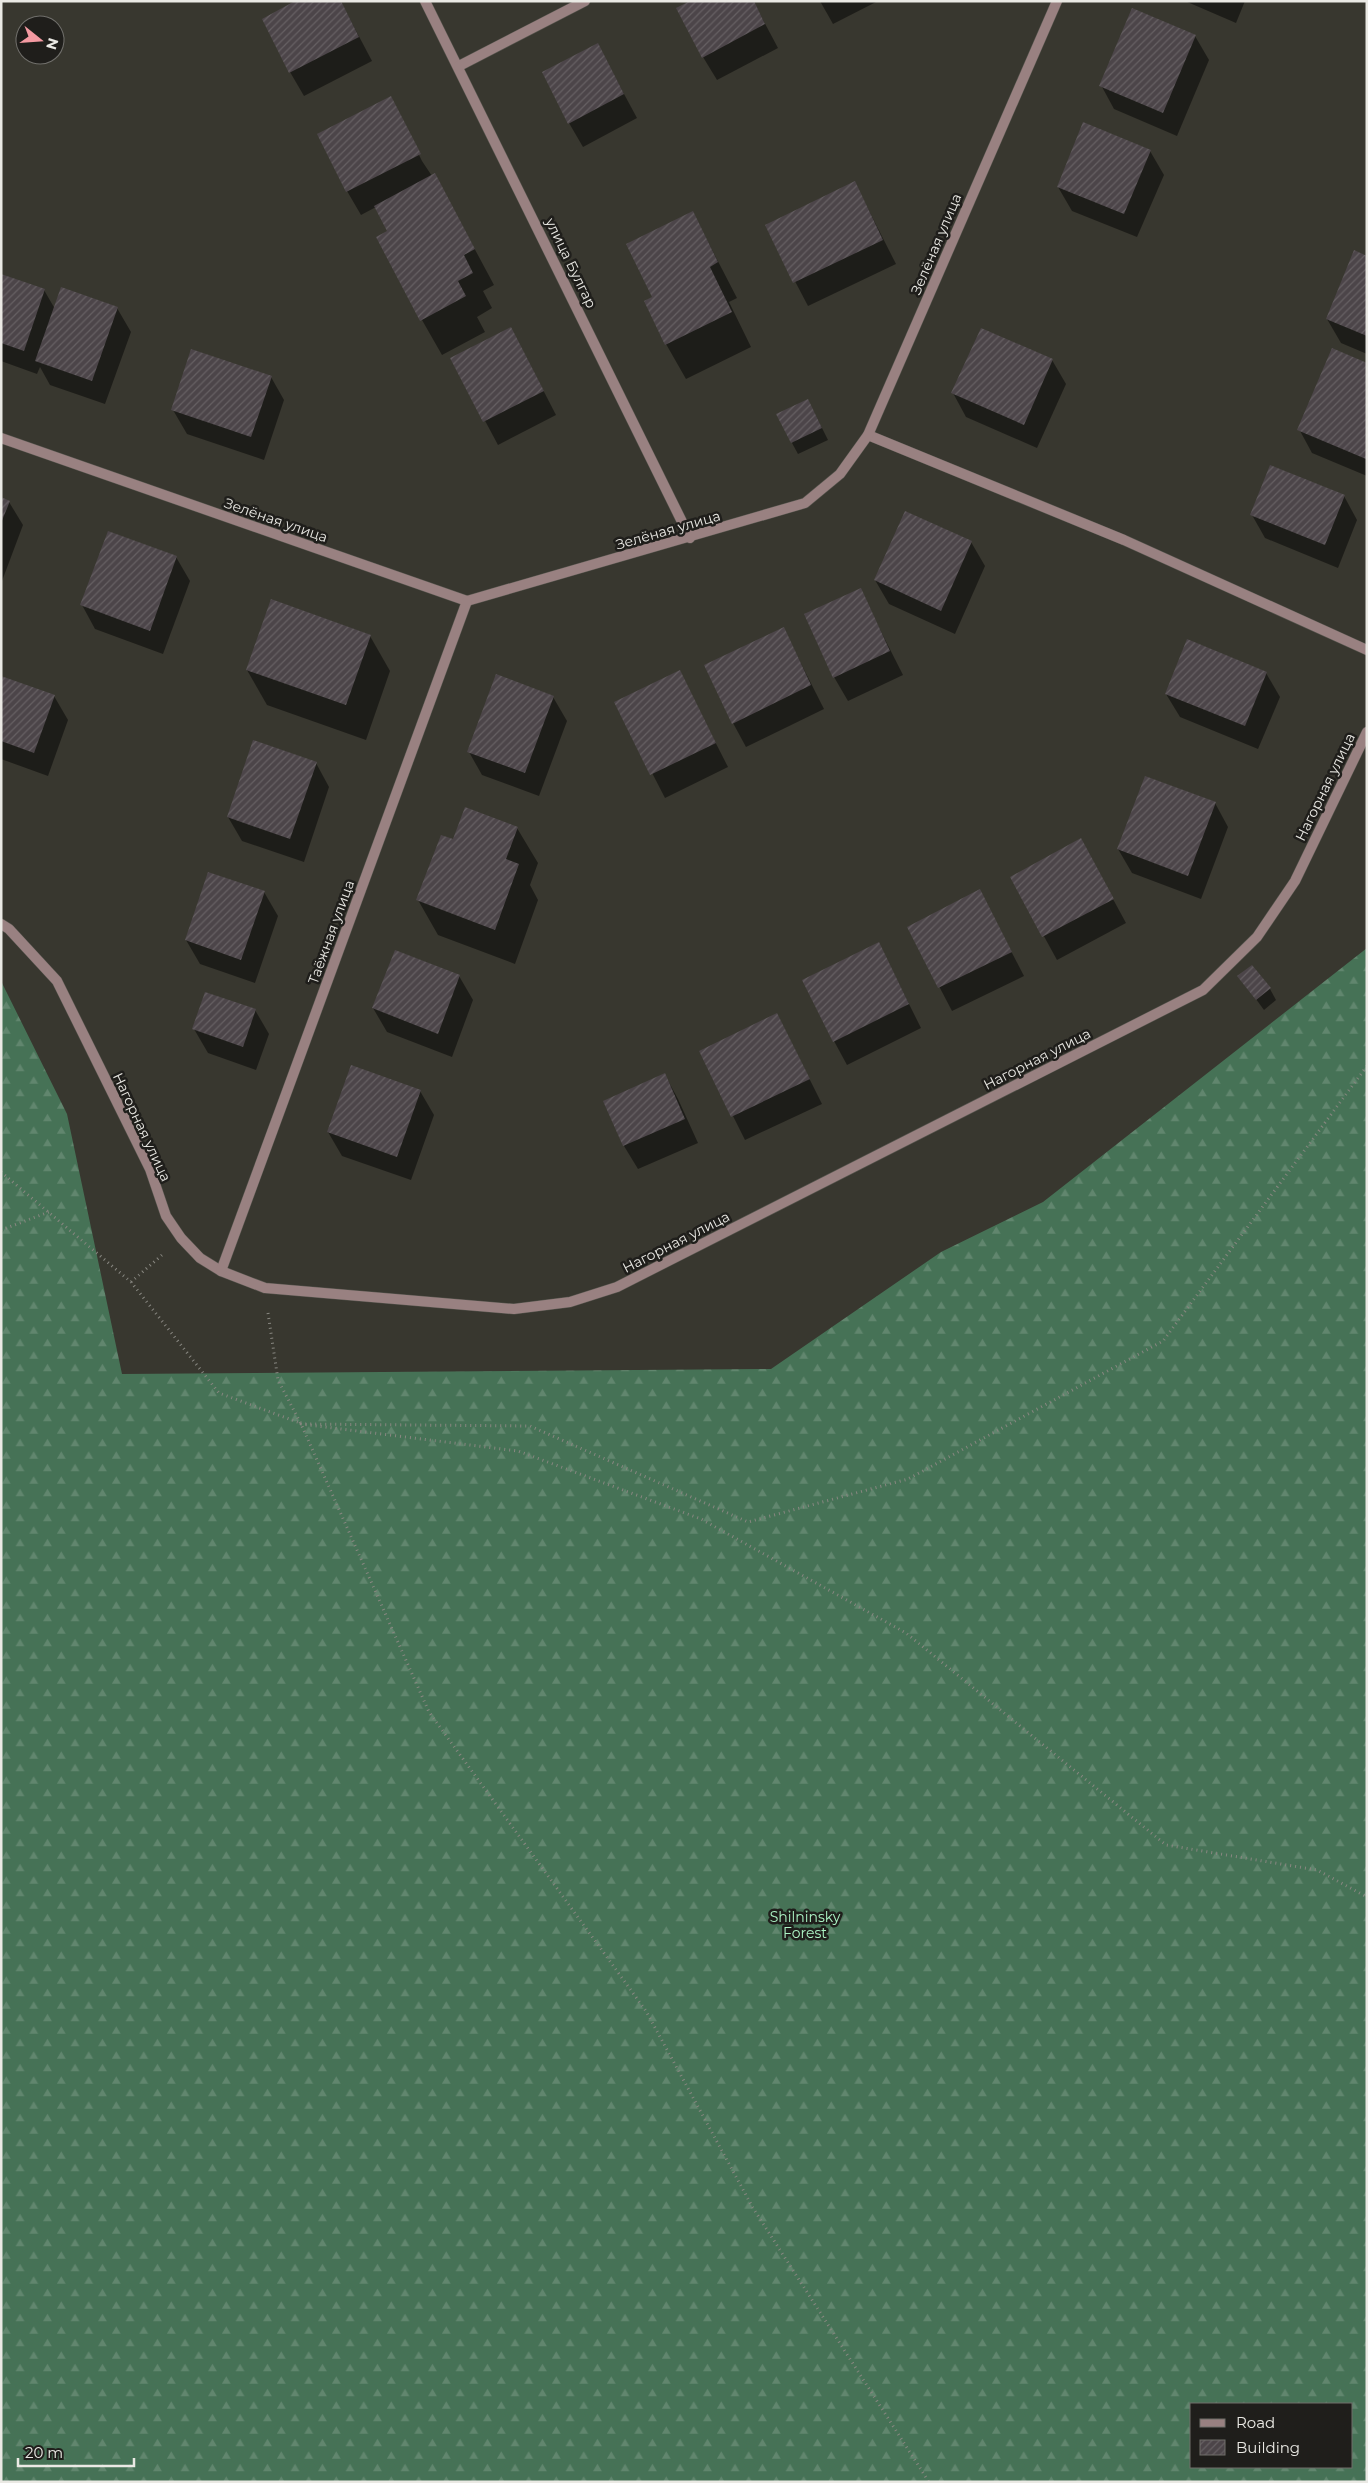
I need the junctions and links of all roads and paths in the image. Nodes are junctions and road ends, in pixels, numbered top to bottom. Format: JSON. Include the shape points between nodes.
{"nodes":[{"id":1,"x":426,"y":1,"type":"edge"},
{"id":2,"x":584,"y":1,"type":"edge"},
{"id":3,"x":1057,"y":1,"type":"edge"},
{"id":4,"x":459,"y":66,"type":"junction"},
{"id":5,"x":868,"y":436,"type":"junction"},
{"id":6,"x":1,"y":438,"type":"edge"},
{"id":7,"x":690,"y":538,"type":"junction"},
{"id":8,"x":467,"y":601,"type":"junction"},
{"id":9,"x":1367,"y":650,"type":"edge"},
{"id":10,"x":1367,"y":732,"type":"edge"},
{"id":11,"x":1,"y":924,"type":"edge"},
{"id":12,"x":1367,"y":1066,"type":"edge"},
{"id":13,"x":1,"y":1172,"type":"edge"},
{"id":14,"x":49,"y":1212,"type":"junction"},
{"id":15,"x":1,"y":1230,"type":"edge"},
{"id":16,"x":181,"y":1238,"type":"junction"},
{"id":17,"x":221,"y":1272,"type":"junction"},
{"id":18,"x":131,"y":1282,"type":"junction"},
{"id":19,"x":265,"y":1288,"type":"junction"},
{"id":20,"x":301,"y":1424,"type":"junction"},
{"id":21,"x":1367,"y":1897,"type":"edge"},
{"id":22,"x":929,"y":2482,"type":"edge"}],
"edges":[{"from":1,"to":4,"type":"street","name":"улица Булгар"},
{"from":2,"to":4,"type":"street"},
{"from":3,"to":5,"type":"street","name":"Зелёная улица"},
{"from":4,"to":7,"type":"street","name":"улица Булгар"},
{"from":5,"to":7,"type":"street","name":"Зелёная улица","via":[[840,474],[805,503]]},
{"from":5,"to":9,"type":"street","via":[[1124,540]]},
{"from":6,"to":8,"type":"street","name":"Зелёная улица"},
{"from":7,"to":8,"type":"street","name":"Зелёная улица"},
{"from":8,"to":17,"type":"street","name":"Таёжная улица"},
{"from":10,"to":19,"type":"street","name":"Нагорная улица","via":[[1295,880],[1257,937],[1203,990],[873,1159],[617,1287],[570,1302],[514,1309]]},
{"from":11,"to":16,"type":"street","name":"Нагорная улица","via":[[57,981],[150,1169],[166,1216]]},
{"from":12,"to":20,"type":"path","via":[[1163,1341],[908,1479],[748,1522],[530,1426]]},
{"from":13,"to":14,"type":"path"},
{"from":14,"to":15,"type":"path"},
{"from":14,"to":18,"type":"path"},
{"from":16,"to":17,"type":"street","name":"Нагорная улица","via":[[200,1258]]},
{"from":16,"to":18,"type":"path"},
{"from":17,"to":19,"type":"street","name":"Нагорная улица"},
{"from":18,"to":20,"type":"path","via":[[219,1393]]},
{"from":19,"to":20,"type":"path","via":[[278,1380]]},
{"from":20,"to":21,"type":"path","via":[[518,1451],[701,1519],[906,1633],[1166,1845],[1317,1870]]},
{"from":20,"to":22,"type":"path","via":[[430,1712],[646,2011],[753,2208]]}]}
